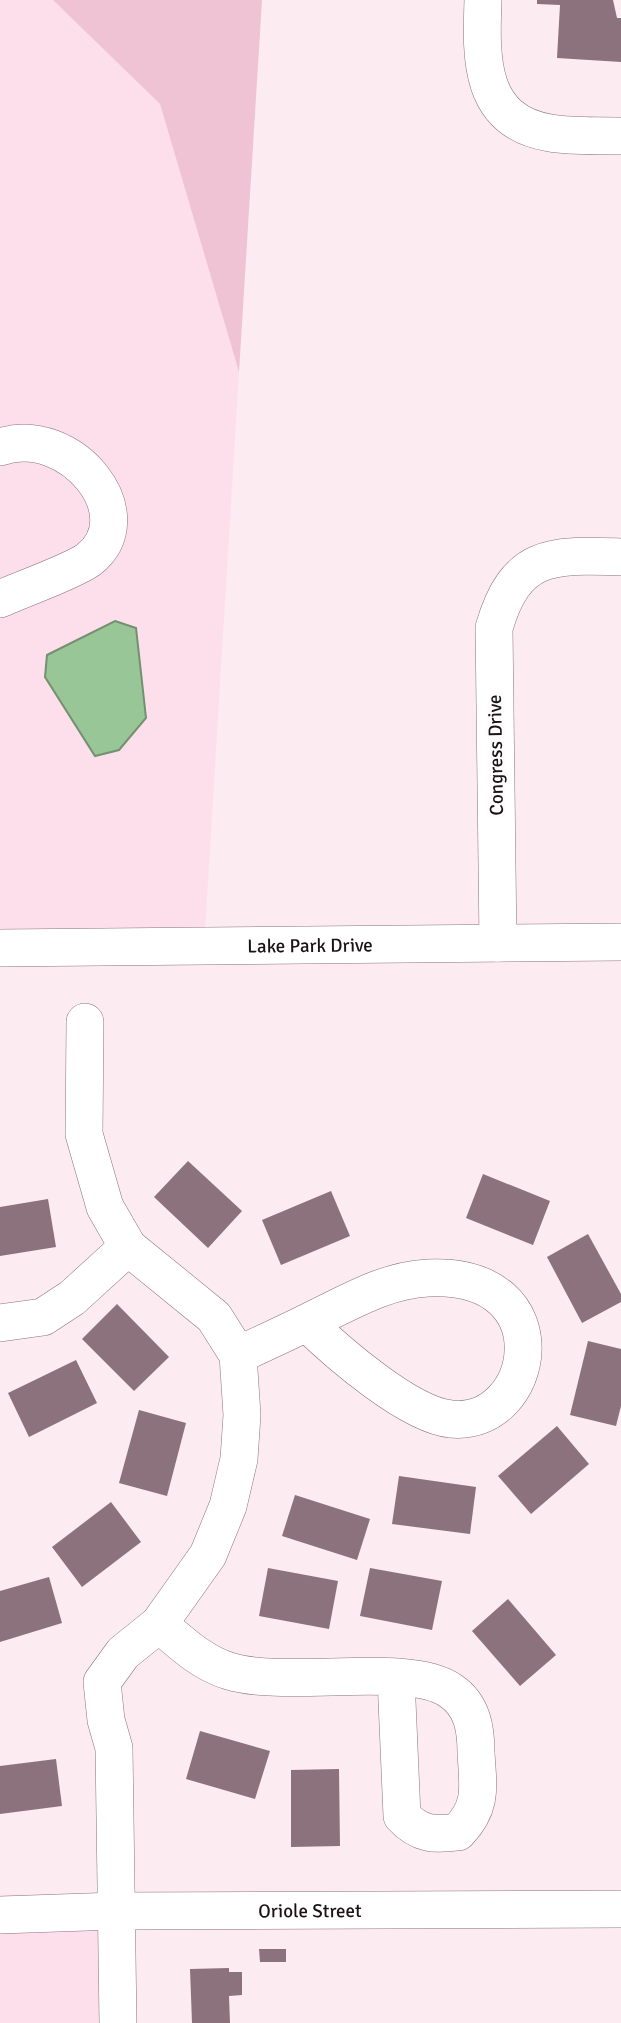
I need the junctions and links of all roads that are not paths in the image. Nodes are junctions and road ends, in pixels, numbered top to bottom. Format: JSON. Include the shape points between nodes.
{"nodes":[{"id":1,"x":483,"y":0,"type":"edge"},
{"id":2,"x":621,"y":136,"type":"edge"},
{"id":3,"x":0,"y":447,"type":"edge"},
{"id":4,"x":621,"y":557,"type":"edge"},
{"id":5,"x":0,"y":599,"type":"edge"},
{"id":6,"x":621,"y":942,"type":"edge"},
{"id":7,"x":498,"y":943,"type":"junction"},
{"id":8,"x":0,"y":948,"type":"edge"},
{"id":9,"x":85,"y":1022,"type":"dead end"},
{"id":10,"x":128,"y":1247,"type":"junction"},
{"id":11,"x":0,"y":1323,"type":"edge"},
{"id":12,"x":307,"y":1323,"type":"junction"},
{"id":13,"x":238,"y":1355,"type":"junction"},
{"id":14,"x":159,"y":1624,"type":"junction"},
{"id":15,"x":396,"y":1678,"type":"dead end"},
{"id":16,"x":621,"y":1909,"type":"edge"},
{"id":17,"x":116,"y":1911,"type":"junction"},
{"id":18,"x":0,"y":1915,"type":"edge"},
{"id":19,"x":118,"y":2023,"type":"edge"}],
"edges":[{"from":1,"to":2,"type":"street","via":[[481,57],[488,85],[502,109],[526,125],[550,133]]},
{"from":3,"to":5,"type":"street","via":[[17,441],[60,450],[80,463],[108,505],[106,538],[88,560]]},
{"from":4,"to":7,"type":"street","name":"Congress Drive","via":[[569,555],[544,560],[521,575],[502,600],[494,628]]},
{"from":6,"to":7,"type":"street","name":"Lake Park Drive"},
{"from":7,"to":8,"type":"street","name":"Lake Park Drive"},
{"from":9,"to":10,"type":"street","via":[[84,1134],[105,1207]]},
{"from":10,"to":11,"type":"street","via":[[72,1298],[43,1317]]},
{"from":10,"to":13,"type":"street","via":[[214,1317]]},
{"from":12,"to":12,"type":"street","via":[[381,1286],[427,1278],[469,1279],[513,1310],[523,1332],[523,1357],[516,1382],[501,1400],[480,1415],[451,1420],[422,1410],[344,1358]]},
{"from":12,"to":13,"type":"street"},
{"from":13,"to":14,"type":"street","via":[[242,1415],[239,1459],[228,1506],[208,1555]]},
{"from":14,"to":15,"type":"street","via":[[203,1660],[227,1671],[260,1678]]},
{"from":14,"to":17,"type":"street","via":[[123,1653],[102,1682],[114,1748]]},
{"from":16,"to":17,"type":"street","name":"Oriole Street"},
{"from":17,"to":18,"type":"street","name":"Oriole Street"},
{"from":17,"to":19,"type":"street"}]}
